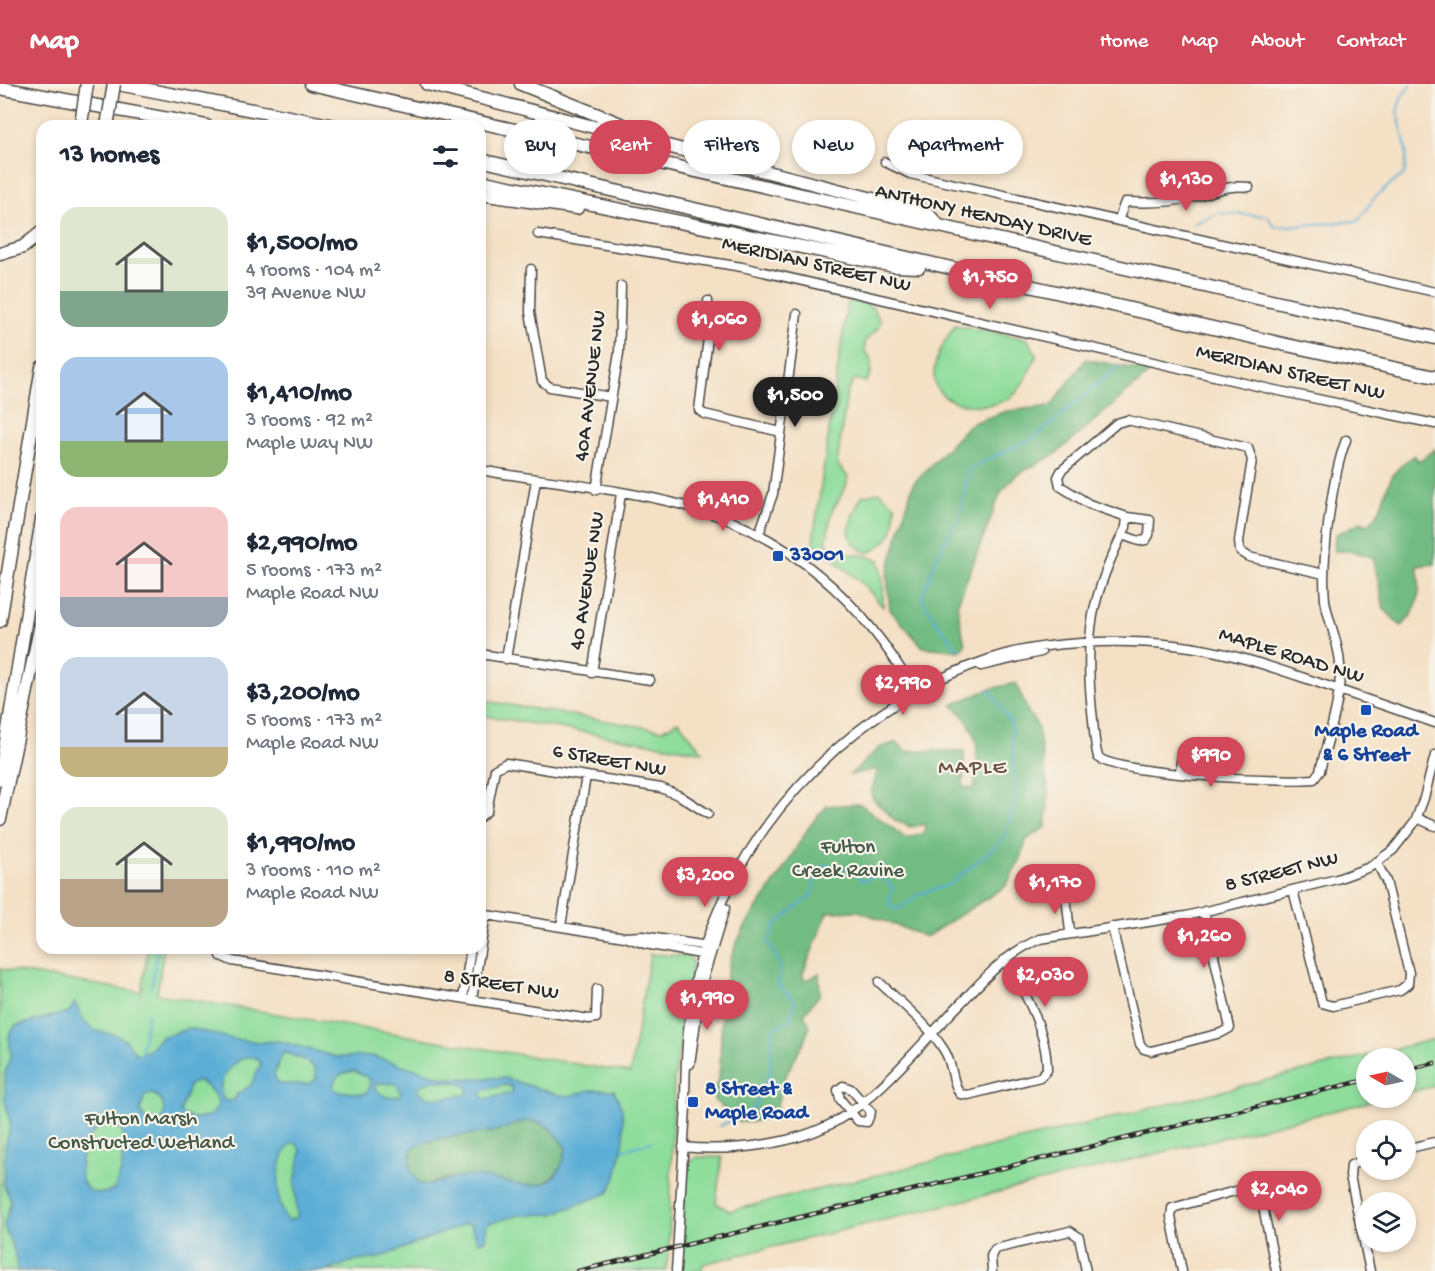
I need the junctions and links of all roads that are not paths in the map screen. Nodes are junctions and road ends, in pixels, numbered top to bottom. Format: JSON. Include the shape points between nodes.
{"nodes":[{"id":1,"x":87,"y":84,"type":"edge"},
{"id":2,"x":116,"y":84,"type":"edge"},
{"id":3,"x":311,"y":84,"type":"edge"},
{"id":4,"x":427,"y":84,"type":"edge"},
{"id":5,"x":521,"y":84,"type":"edge"},
{"id":6,"x":0,"y":88,"type":"edge"},
{"id":7,"x":0,"y":94,"type":"edge"},
{"id":8,"x":35,"y":94,"type":"junction"},
{"id":9,"x":151,"y":116,"type":"junction"},
{"id":10,"x":82,"y":120,"type":"edge"},
{"id":11,"x":108,"y":120,"type":"edge"},
{"id":12,"x":164,"y":120,"type":"edge"},
{"id":13,"x":173,"y":120,"type":"edge"},
{"id":14,"x":304,"y":120,"type":"edge"},
{"id":15,"x":470,"y":120,"type":"edge"},
{"id":16,"x":486,"y":124,"type":"edge"},
{"id":17,"x":682,"y":148,"type":"junction"},
{"id":18,"x":486,"y":161,"type":"edge"},
{"id":19,"x":885,"y":162,"type":"dead end"},
{"id":20,"x":486,"y":182,"type":"edge"},
{"id":21,"x":1250,"y":188,"type":"dead end"},
{"id":22,"x":486,"y":195,"type":"edge"},
{"id":23,"x":1118,"y":221,"type":"junction"},
{"id":24,"x":702,"y":226,"type":"junction"},
{"id":25,"x":939,"y":226,"type":"junction"},
{"id":26,"x":538,"y":234,"type":"dead end"},
{"id":27,"x":36,"y":237,"type":"edge"},
{"id":28,"x":0,"y":254,"type":"edge"},
{"id":29,"x":531,"y":268,"type":"dead end"},
{"id":30,"x":950,"y":268,"type":"junction"},
{"id":31,"x":621,"y":286,"type":"dead end"},
{"id":32,"x":1435,"y":292,"type":"edge"},
{"id":33,"x":708,"y":301,"type":"dead end"},
{"id":34,"x":797,"y":314,"type":"dead end"},
{"id":35,"x":1435,"y":338,"type":"edge"},
{"id":36,"x":1435,"y":377,"type":"edge"},
{"id":37,"x":611,"y":397,"type":"junction"},
{"id":38,"x":36,"y":403,"type":"edge"},
{"id":39,"x":1435,"y":424,"type":"edge"},
{"id":40,"x":781,"y":432,"type":"junction"},
{"id":41,"x":1346,"y":440,"type":"dead end"},
{"id":42,"x":486,"y":471,"type":"edge"},
{"id":43,"x":536,"y":480,"type":"junction"},
{"id":44,"x":596,"y":490,"type":"junction"},
{"id":45,"x":621,"y":494,"type":"junction"},
{"id":46,"x":1127,"y":517,"type":"junction"},
{"id":47,"x":759,"y":534,"type":"junction"},
{"id":48,"x":1122,"y":535,"type":"junction"},
{"id":49,"x":36,"y":556,"type":"edge"},
{"id":50,"x":1324,"y":574,"type":"junction"},
{"id":51,"x":0,"y":621,"type":"edge"},
{"id":52,"x":1089,"y":643,"type":"junction"},
{"id":53,"x":36,"y":648,"type":"edge"},
{"id":54,"x":486,"y":655,"type":"edge"},
{"id":55,"x":506,"y":659,"type":"junction"},
{"id":56,"x":592,"y":673,"type":"junction"},
{"id":57,"x":650,"y":680,"type":"dead end"},
{"id":58,"x":1340,"y":690,"type":"junction"},
{"id":59,"x":915,"y":693,"type":"junction"},
{"id":60,"x":1435,"y":723,"type":"edge"},
{"id":61,"x":1435,"y":755,"type":"edge"},
{"id":62,"x":1180,"y":773,"type":"junction"},
{"id":63,"x":1194,"y":774,"type":"junction"},
{"id":64,"x":586,"y":776,"type":"junction"},
{"id":65,"x":0,"y":779,"type":"edge"},
{"id":66,"x":486,"y":812,"type":"edge"},
{"id":67,"x":708,"y":814,"type":"dead end"},
{"id":68,"x":1417,"y":818,"type":"junction"},
{"id":69,"x":0,"y":819,"type":"edge"},
{"id":70,"x":1435,"y":826,"type":"edge"},
{"id":71,"x":1377,"y":863,"type":"junction"},
{"id":72,"x":1293,"y":890,"type":"junction"},
{"id":73,"x":1066,"y":896,"type":"dead end"},
{"id":74,"x":1204,"y":911,"type":"junction"},
{"id":75,"x":486,"y":914,"type":"edge"},
{"id":76,"x":561,"y":926,"type":"junction"},
{"id":77,"x":1112,"y":927,"type":"junction"},
{"id":78,"x":1070,"y":932,"type":"junction"},
{"id":79,"x":707,"y":950,"type":"junction"},
{"id":80,"x":222,"y":954,"type":"edge"},
{"id":81,"x":471,"y":954,"type":"edge"},
{"id":82,"x":476,"y":954,"type":"edge"},
{"id":83,"x":1004,"y":960,"type":"junction"},
{"id":84,"x":879,"y":982,"type":"dead end"},
{"id":85,"x":597,"y":989,"type":"dead end"},
{"id":86,"x":468,"y":999,"type":"junction"},
{"id":87,"x":931,"y":1034,"type":"junction"},
{"id":88,"x":863,"y":1102,"type":"junction"},
{"id":89,"x":850,"y":1112,"type":"junction"},
{"id":90,"x":1435,"y":1142,"type":"edge"},
{"id":91,"x":683,"y":1147,"type":"junction"},
{"id":92,"x":1416,"y":1147,"type":"edge"},
{"id":93,"x":1356,"y":1163,"type":"edge"},
{"id":94,"x":676,"y":1271,"type":"edge"},
{"id":95,"x":992,"y":1271,"type":"edge"},
{"id":96,"x":1086,"y":1271,"type":"edge"},
{"id":97,"x":1182,"y":1271,"type":"edge"},
{"id":98,"x":1276,"y":1271,"type":"edge"},
{"id":99,"x":1371,"y":1271,"type":"edge"}],
"edges":[{"from":1,"to":10,"type":"highway","bridge":true},
{"from":2,"to":11,"type":"highway","bridge":true},
{"from":2,"to":14,"type":"highway"},
{"from":3,"to":15,"type":"highway","name":"ANTHONY HENDAY DRIVE"},
{"from":4,"to":17,"type":"highway"},
{"from":5,"to":17,"type":"highway"},
{"from":6,"to":8,"type":"highway"},
{"from":7,"to":8,"type":"highway"},
{"from":8,"to":9,"type":"highway"},
{"from":9,"to":12,"type":"highway"},
{"from":9,"to":13,"type":"highway"},
{"from":16,"to":25,"type":"highway","name":"ANTHONY HENDAY DRIVE"},
{"from":17,"to":25,"type":"highway","via":[[927,213]]},
{"from":18,"to":30,"type":"highway"},
{"from":19,"to":23,"type":"street","via":[[910,174]]},
{"from":20,"to":24,"type":"highway"},
{"from":21,"to":23,"type":"street","via":[[1227,187],[1162,202],[1125,202]]},
{"from":22,"to":24,"type":"highway"},
{"from":23,"to":32,"type":"street"},
{"from":24,"to":30,"type":"highway","via":[[894,266]]},
{"from":25,"to":35,"type":"highway","name":"ANTHONY HENDAY DRIVE"},
{"from":26,"to":39,"type":"street","name":"MERIDIAN STREET NW","via":[[762,271]]},
{"from":27,"to":28,"type":"highway","via":[[23,247]]},
{"from":29,"to":37,"type":"street","via":[[531,321],[544,384]]},
{"from":30,"to":36,"type":"highway"},
{"from":31,"to":37,"type":"street","name":"40A AVENUE NW","via":[[620,341]]},
{"from":33,"to":40,"type":"street","via":[[710,330],[699,410]]},
{"from":34,"to":40,"type":"street"},
{"from":37,"to":44,"type":"street","name":"40A AVENUE NW"},
{"from":38,"to":51,"type":"highway"},
{"from":40,"to":47,"type":"street","via":[[773,494]]},
{"from":41,"to":50,"type":"street","via":[[1339,463]]},
{"from":42,"to":43,"type":"street"},
{"from":43,"to":44,"type":"street"},
{"from":43,"to":55,"type":"street"},
{"from":44,"to":45,"type":"street"},
{"from":45,"to":47,"type":"street","via":[[687,506]]},
{"from":45,"to":56,"type":"street","name":"40 AVENUE NW"},
{"from":46,"to":48,"type":"street"},
{"from":46,"to":48,"type":"street","via":[[1148,518],[1149,535],[1141,541]]},
{"from":46,"to":50,"type":"street","via":[[1074,497],[1060,486],[1058,477],[1121,420],[1243,446],[1251,451],[1252,460],[1240,551]]},
{"from":47,"to":59,"type":"street","via":[[806,564],[847,599],[880,638]]},
{"from":48,"to":52,"type":"street","via":[[1097,590]]},
{"from":49,"to":65,"type":"highway"},
{"from":50,"to":58,"type":"street","via":[[1328,616],[1340,658]]},
{"from":52,"to":58,"type":"street","name":"MAPLE ROAD NW","via":[[1205,649]]},
{"from":52,"to":59,"type":"street","name":"MAPLE ROAD NW","via":[[960,671]]},
{"from":52,"to":62,"type":"street","via":[[1089,680],[1100,759]]},
{"from":53,"to":69,"type":"highway"},
{"from":54,"to":55,"type":"street"},
{"from":55,"to":56,"type":"street"},
{"from":56,"to":57,"type":"street"},
{"from":58,"to":60,"type":"street","name":"MAPLE ROAD NW"},
{"from":58,"to":63,"type":"street","via":[[1318,775],[1311,779]]},
{"from":59,"to":79,"type":"street","name":"MAPLE ROAD NW","via":[[854,735],[781,808],[737,875]]},
{"from":61,"to":68,"type":"street","name":"8 STREET NW"},
{"from":62,"to":63,"type":"street"},
{"from":62,"to":63,"type":"street","via":[[1182,750],[1189,745],[1195,750]]},
{"from":64,"to":66,"type":"street","name":"6 STREET NW","via":[[498,765]]},
{"from":64,"to":67,"type":"street","name":"6 STREET NW","via":[[668,790]]},
{"from":64,"to":76,"type":"street"},
{"from":68,"to":70,"type":"street"},
{"from":68,"to":71,"type":"street","name":"8 STREET NW","via":[[1399,843]]},
{"from":71,"to":72,"type":"street","name":"8 STREET NW"},
{"from":71,"to":72,"type":"street","via":[[1389,892],[1408,973],[1408,984],[1400,990],[1325,1005],[1319,998]]},
{"from":72,"to":74,"type":"street","name":"8 STREET NW"},
{"from":73,"to":78,"type":"street"},
{"from":74,"to":77,"type":"street","name":"8 STREET NW"},
{"from":74,"to":77,"type":"street","via":[[1230,1028],[1221,1034],[1156,1050],[1144,1049],[1140,1044]]},
{"from":75,"to":76,"type":"street"},
{"from":76,"to":79,"type":"street","via":[[625,937],[642,936]]},
{"from":77,"to":78,"type":"street","name":"8 STREET NW"},
{"from":78,"to":83,"type":"street","name":"8 STREET NW","via":[[1021,947]]},
{"from":79,"to":91,"type":"street","name":"MAPLE ROAD NW","via":[[696,1014]]},
{"from":80,"to":86,"type":"street","name":"8 STREET NW","via":[[223,958]]},
{"from":81,"to":86,"type":"street"},
{"from":82,"to":86,"type":"street"},
{"from":83,"to":87,"type":"street","name":"8 STREET NW"},
{"from":83,"to":87,"type":"street","via":[[1035,1018],[1047,1070],[1040,1077],[960,1094],[947,1054]]},
{"from":84,"to":87,"type":"street"},
{"from":85,"to":86,"type":"street","name":"8 STREET NW","via":[[596,1018]]},
{"from":87,"to":88,"type":"street","name":"8 STREET NW"},
{"from":88,"to":89,"type":"street","name":"8 STREET NW"},
{"from":88,"to":89,"type":"street","via":[[871,1114],[867,1122],[858,1121]]},
{"from":88,"to":89,"type":"street","via":[[849,1088],[839,1088],[838,1096]]},
{"from":89,"to":91,"type":"street","name":"8 STREET NW","via":[[822,1128],[765,1144],[728,1149]]},
{"from":90,"to":92,"type":"street"},
{"from":91,"to":94,"type":"street","name":"MAPLE ROAD NW"},
{"from":93,"to":99,"type":"street","via":[[1350,1176]]},
{"from":95,"to":96,"type":"street","via":[[991,1256],[999,1248],[1067,1232],[1076,1233]]},
{"from":97,"to":98,"type":"street","via":[[1171,1210],[1247,1187],[1255,1188],[1261,1197]]}]}
